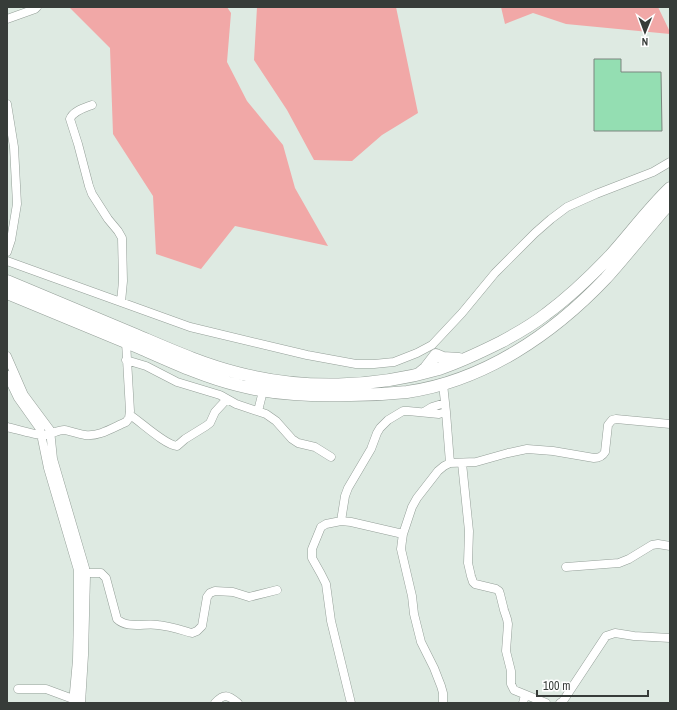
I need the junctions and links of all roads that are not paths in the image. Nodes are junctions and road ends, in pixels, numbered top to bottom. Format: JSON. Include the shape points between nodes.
{"nodes":[{"id":1,"x":37,"y":7,"type":"edge"},
{"id":2,"x":7,"y":19,"type":"edge"},
{"id":3,"x":7,"y":104,"type":"edge"},
{"id":4,"x":92,"y":105,"type":"dead end"},
{"id":5,"x":670,"y":162,"type":"edge"},
{"id":6,"x":670,"y":188,"type":"edge"},
{"id":7,"x":670,"y":203,"type":"edge"},
{"id":8,"x":7,"y":252,"type":"edge"},
{"id":9,"x":7,"y":261,"type":"edge"},
{"id":10,"x":7,"y":281,"type":"edge"},
{"id":11,"x":7,"y":293,"type":"edge"},
{"id":12,"x":120,"y":302,"type":"junction"},
{"id":13,"x":126,"y":342,"type":"junction"},
{"id":14,"x":434,"y":350,"type":"junction"},
{"id":15,"x":7,"y":356,"type":"edge"},
{"id":16,"x":466,"y":358,"type":"junction"},
{"id":17,"x":126,"y":360,"type":"junction"},
{"id":18,"x":441,"y":368,"type":"junction"},
{"id":19,"x":476,"y":371,"type":"junction"},
{"id":20,"x":420,"y":374,"type":"junction"},
{"id":21,"x":7,"y":375,"type":"edge"},
{"id":22,"x":443,"y":384,"type":"junction"},
{"id":23,"x":263,"y":391,"type":"junction"},
{"id":24,"x":228,"y":399,"type":"junction"},
{"id":25,"x":445,"y":403,"type":"junction"},
{"id":26,"x":258,"y":411,"type":"junction"},
{"id":27,"x":424,"y":412,"type":"junction"},
{"id":28,"x":446,"y":412,"type":"junction"},
{"id":29,"x":130,"y":415,"type":"junction"},
{"id":30,"x":670,"y":424,"type":"edge"},
{"id":31,"x":7,"y":427,"type":"edge"},
{"id":32,"x":51,"y":434,"type":"junction"},
{"id":33,"x":42,"y":435,"type":"junction"},
{"id":34,"x":331,"y":457,"type":"dead end"},
{"id":35,"x":450,"y":463,"type":"junction"},
{"id":36,"x":462,"y":463,"type":"junction"},
{"id":37,"x":341,"y":521,"type":"junction"},
{"id":38,"x":403,"y":534,"type":"junction"},
{"id":39,"x":670,"y":546,"type":"edge"},
{"id":40,"x":566,"y":567,"type":"dead end"},
{"id":41,"x":86,"y":573,"type":"junction"},
{"id":42,"x":277,"y":590,"type":"dead end"},
{"id":43,"x":670,"y":638,"type":"edge"},
{"id":44,"x":18,"y":689,"type":"dead end"},
{"id":45,"x":524,"y":699,"type":"edge"},
{"id":46,"x":76,"y":702,"type":"edge"},
{"id":47,"x":215,"y":703,"type":"edge"},
{"id":48,"x":238,"y":703,"type":"edge"},
{"id":49,"x":351,"y":703,"type":"edge"},
{"id":50,"x":443,"y":703,"type":"edge"},
{"id":51,"x":546,"y":703,"type":"edge"},
{"id":52,"x":560,"y":703,"type":"edge"}],
"edges":[{"from":1,"to":2,"type":"street"},
{"from":3,"to":8,"type":"street","via":[[14,147],[17,204]]},
{"from":4,"to":12,"type":"street","via":[[74,113],[70,120],[92,194],[122,238],[123,281]]},
{"from":5,"to":14,"type":"street","via":[[653,172],[567,207],[551,219],[495,273]]},
{"from":6,"to":16,"type":"main road","via":[[609,257],[557,306],[517,333]]},
{"from":7,"to":19,"type":"main road","via":[[606,278],[574,308],[545,333],[522,348]]},
{"from":9,"to":12,"type":"street"},
{"from":10,"to":20,"type":"main road","via":[[193,359],[238,373],[282,382],[320,385],[361,384]]},
{"from":11,"to":13,"type":"main road"},
{"from":12,"to":14,"type":"street","via":[[190,327],[300,354],[356,364],[394,362],[417,353]]},
{"from":13,"to":17,"type":"street"},
{"from":13,"to":23,"type":"main road","via":[[218,379]]},
{"from":14,"to":16,"type":"main road","via":[[443,358]]},
{"from":14,"to":18,"type":"street"},
{"from":14,"to":20,"type":"main road","via":[[426,368]]},
{"from":15,"to":32,"type":"street","via":[[24,395]]},
{"from":16,"to":18,"type":"main road"},
{"from":17,"to":24,"type":"street","via":[[146,366],[177,382]]},
{"from":17,"to":29,"type":"street"},
{"from":18,"to":19,"type":"main road"},
{"from":18,"to":20,"type":"main road"},
{"from":19,"to":22,"type":"main road"},
{"from":21,"to":33,"type":"street","via":[[18,398]]},
{"from":22,"to":23,"type":"main road","via":[[380,395],[322,396]]},
{"from":22,"to":25,"type":"street"},
{"from":23,"to":26,"type":"street"},
{"from":24,"to":26,"type":"street"},
{"from":24,"to":29,"type":"street","via":[[206,426],[177,446],[167,442]]},
{"from":25,"to":27,"type":"street"},
{"from":25,"to":28,"type":"street"},
{"from":26,"to":34,"type":"street","via":[[276,421],[298,443],[315,447]]},
{"from":27,"to":28,"type":"street"},
{"from":27,"to":37,"type":"street","via":[[403,411],[380,428],[348,488]]},
{"from":28,"to":35,"type":"street"},
{"from":29,"to":32,"type":"street","via":[[126,422],[99,434],[86,435],[64,430]]},
{"from":30,"to":36,"type":"street","via":[[612,420],[608,424],[605,452],[599,458],[527,449]]},
{"from":31,"to":33,"type":"street"},
{"from":32,"to":33,"type":"street"},
{"from":32,"to":41,"type":"street","via":[[53,459]]},
{"from":33,"to":46,"type":"street","via":[[48,468],[78,570]]},
{"from":35,"to":36,"type":"street"},
{"from":35,"to":38,"type":"street","via":[[438,471],[417,498]]},
{"from":36,"to":45,"type":"street","via":[[469,531],[468,564],[471,576],[475,584],[499,591],[508,624],[506,651],[511,668],[511,684]]},
{"from":37,"to":38,"type":"street"},
{"from":37,"to":49,"type":"street","via":[[321,526],[312,548],[312,558],[326,584],[331,621]]},
{"from":38,"to":50,"type":"street","via":[[401,549],[414,614],[421,642],[441,686]]},
{"from":39,"to":40,"type":"street","via":[[652,545],[619,563]]},
{"from":41,"to":42,"type":"street","via":[[100,573],[106,578],[117,619],[121,622],[158,625],[192,633],[202,626],[210,593],[233,592],[250,598]]},
{"from":41,"to":46,"type":"street","via":[[84,648]]},
{"from":43,"to":52,"type":"street","via":[[615,633],[606,636]]},
{"from":44,"to":46,"type":"street","via":[[46,689]]},
{"from":45,"to":51,"type":"street"},
{"from":47,"to":48,"type":"street","via":[[224,696]]}]}
